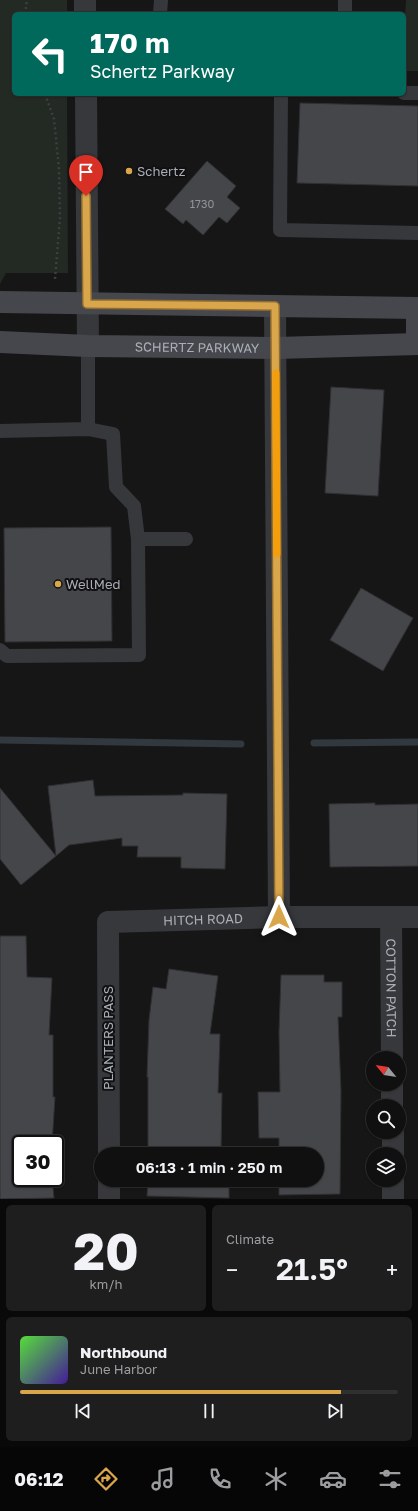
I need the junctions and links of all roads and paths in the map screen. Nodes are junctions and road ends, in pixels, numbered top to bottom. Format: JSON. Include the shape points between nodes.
{"nodes":[{"id":1,"x":26,"y":0,"type":"edge"},
{"id":2,"x":85,"y":0,"type":"edge"},
{"id":3,"x":161,"y":0,"type":"edge"},
{"id":4,"x":345,"y":0,"type":"edge"},
{"id":5,"x":25,"y":12,"type":"edge"},
{"id":6,"x":85,"y":12,"type":"edge"},
{"id":7,"x":160,"y":12,"type":"edge"},
{"id":8,"x":345,"y":12,"type":"edge"},
{"id":9,"x":406,"y":93,"type":"edge"},
{"id":10,"x":418,"y":93,"type":"edge"},
{"id":11,"x":46,"y":96,"type":"edge"},
{"id":12,"x":86,"y":96,"type":"edge"},
{"id":13,"x":281,"y":96,"type":"edge"},
{"id":14,"x":418,"y":233,"type":"edge"},
{"id":15,"x":1,"y":302,"type":"edge"},
{"id":16,"x":53,"y":304,"type":"junction"},
{"id":17,"x":87,"y":304,"type":"junction"},
{"id":18,"x":275,"y":306,"type":"junction"},
{"id":19,"x":418,"y":308,"type":"edge"},
{"id":20,"x":0,"y":342,"type":"edge"},
{"id":21,"x":88,"y":346,"type":"junction"},
{"id":22,"x":276,"y":348,"type":"junction"},
{"id":23,"x":418,"y":348,"type":"edge"},
{"id":24,"x":88,"y":429,"type":"junction"},
{"id":25,"x":0,"y":430,"type":"edge"},
{"id":26,"x":138,"y":539,"type":"junction"},
{"id":27,"x":186,"y":539,"type":"dead end"},
{"id":28,"x":0,"y":650,"type":"edge"},
{"id":29,"x":279,"y":917,"type":"junction"},
{"id":30,"x":391,"y":918,"type":"junction"},
{"id":31,"x":418,"y":918,"type":"edge"},
{"id":32,"x":108,"y":922,"type":"joint"},
{"id":33,"x":392,"y":1051,"type":"edge"},
{"id":34,"x":109,"y":1147,"type":"edge"},
{"id":35,"x":109,"y":1187,"type":"edge"},
{"id":36,"x":393,"y":1187,"type":"edge"},
{"id":37,"x":109,"y":1199,"type":"edge"},
{"id":38,"x":393,"y":1199,"type":"edge"}],
"edges":[{"from":1,"to":5,"type":"path"},
{"from":2,"to":6,"type":"street"},
{"from":3,"to":7,"type":"lane"},
{"from":4,"to":8,"type":"lane"},
{"from":9,"to":10,"type":"lane"},
{"from":11,"to":16,"type":"path","via":[[54,119],[59,169],[60,218]]},
{"from":12,"to":17,"type":"street"},
{"from":13,"to":14,"type":"lane","via":[[280,230]]},
{"from":15,"to":16,"type":"main road"},
{"from":16,"to":17,"type":"main road"},
{"from":17,"to":18,"type":"main road"},
{"from":17,"to":21,"type":"street"},
{"from":18,"to":19,"type":"main road"},
{"from":18,"to":22,"type":"street"},
{"from":19,"to":23,"type":"main road"},
{"from":20,"to":21,"type":"main road","name":"SCHERTZ PARKWAY"},
{"from":21,"to":22,"type":"main road","name":"SCHERTZ PARKWAY"},
{"from":21,"to":24,"type":"lane"},
{"from":22,"to":23,"type":"main road","name":"SCHERTZ PARKWAY"},
{"from":22,"to":29,"type":"street"},
{"from":24,"to":25,"type":"lane"},
{"from":24,"to":26,"type":"lane","via":[[113,434],[116,487],[134,506]]},
{"from":26,"to":27,"type":"lane"},
{"from":26,"to":28,"type":"lane","via":[[139,655],[7,656]]},
{"from":29,"to":30,"type":"street","name":"HITCH ROAD"},
{"from":29,"to":32,"type":"street","name":"HITCH ROAD"},
{"from":30,"to":31,"type":"street","name":"HITCH ROAD"},
{"from":30,"to":33,"type":"street","name":"COTTON PATCH"},
{"from":32,"to":34,"type":"street","name":"PLANTERS PASS"},
{"from":35,"to":37,"type":"street"},
{"from":36,"to":38,"type":"street"}]}
